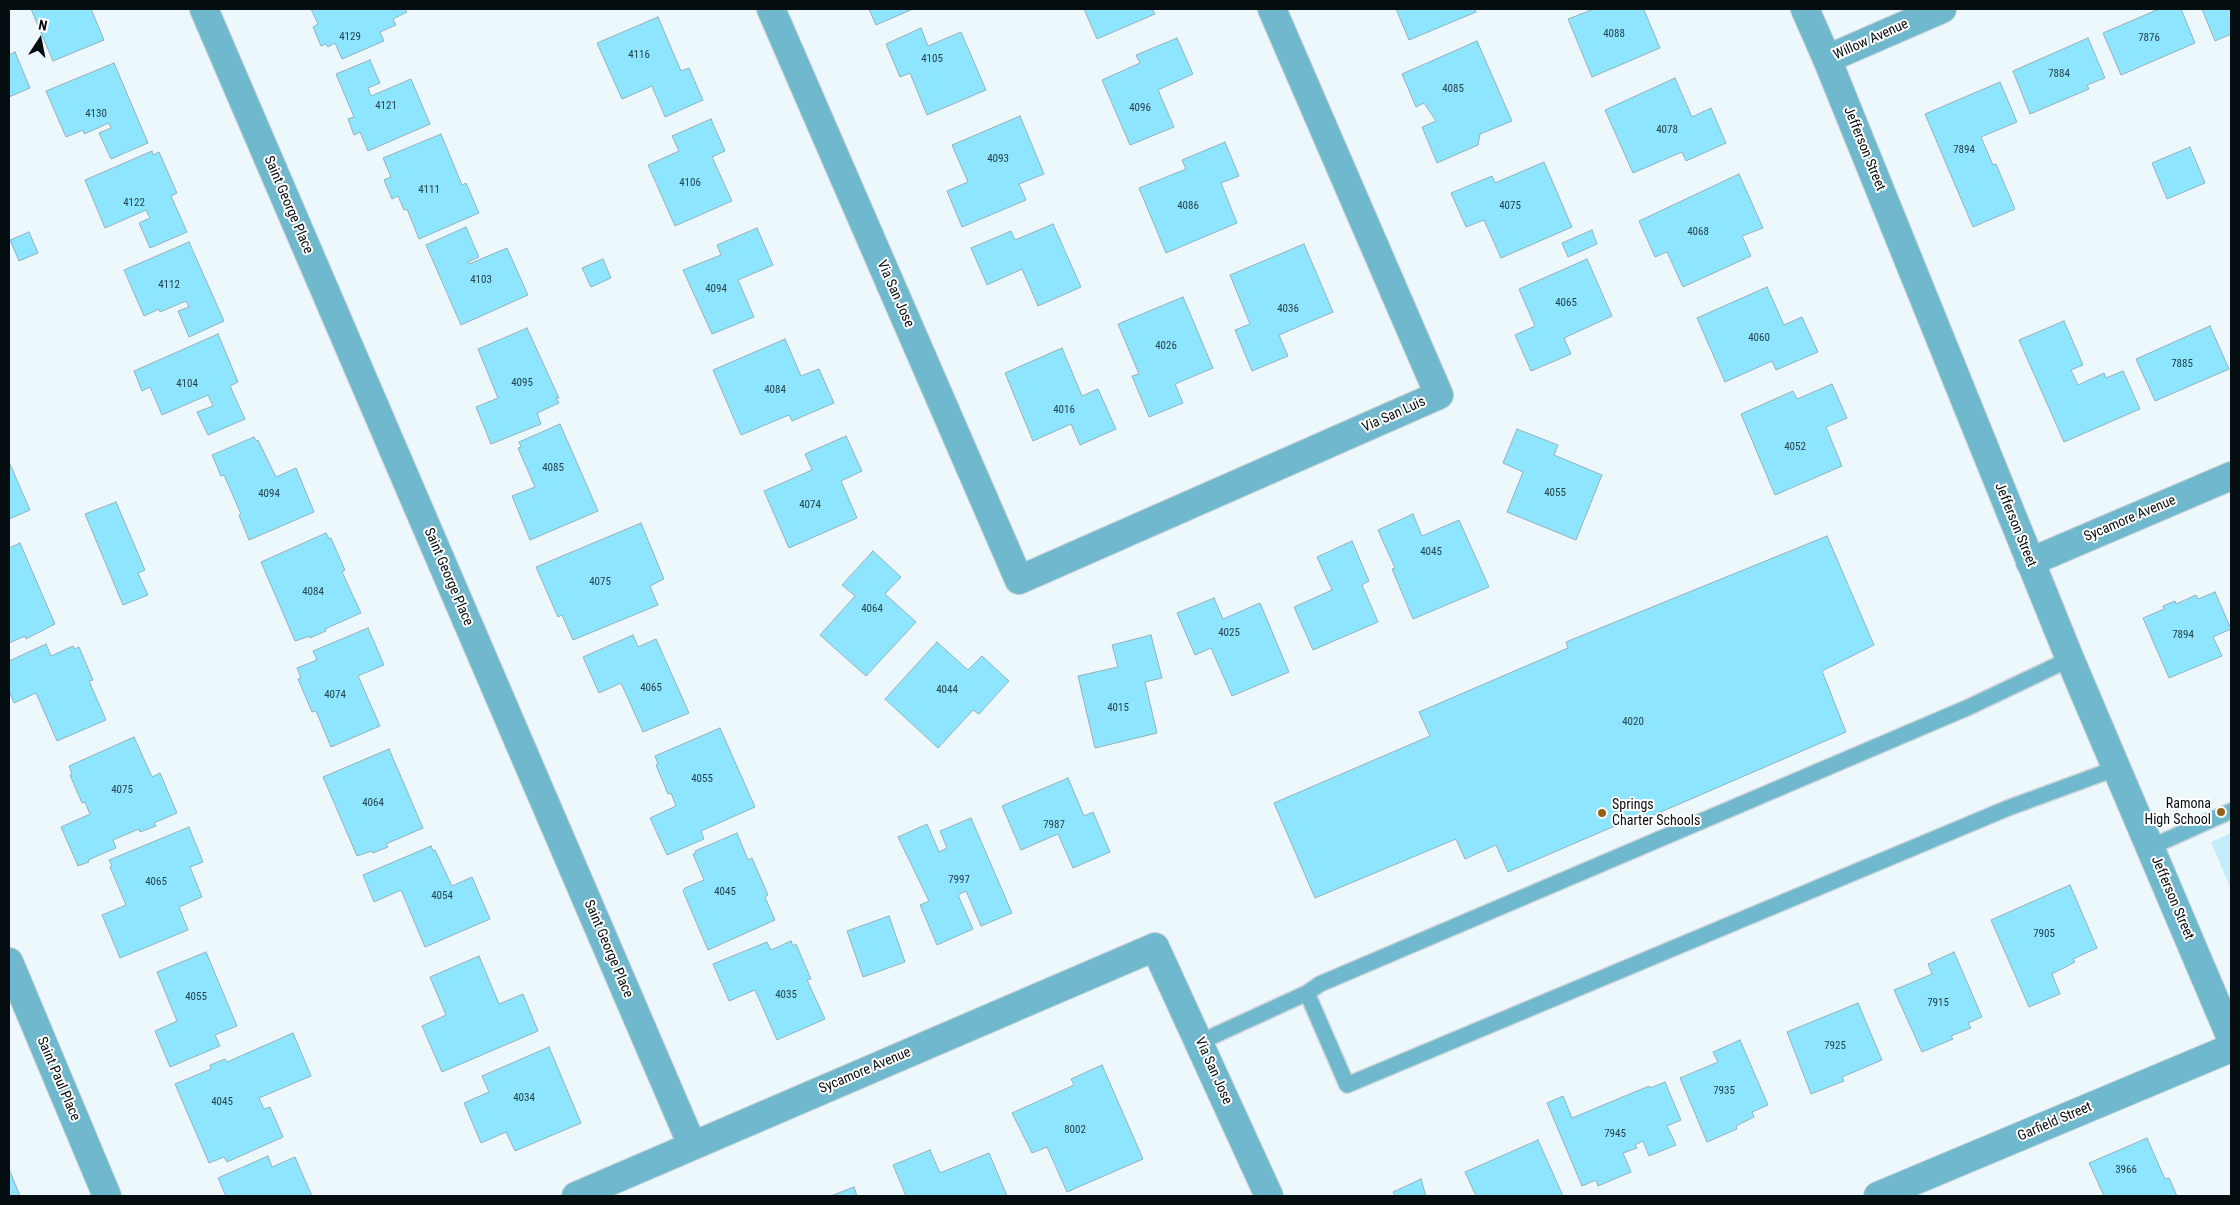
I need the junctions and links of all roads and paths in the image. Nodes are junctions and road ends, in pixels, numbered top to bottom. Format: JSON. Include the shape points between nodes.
{"nodes":[{"id":1,"x":204,"y":9,"type":"edge"},
{"id":2,"x":771,"y":9,"type":"edge"},
{"id":3,"x":1272,"y":9,"type":"edge"},
{"id":4,"x":1805,"y":9,"type":"edge"},
{"id":5,"x":1942,"y":9,"type":"edge"},
{"id":6,"x":1827,"y":59,"type":"junction"},
{"id":7,"x":2231,"y":476,"type":"edge"},
{"id":8,"x":2030,"y":562,"type":"junction"},
{"id":9,"x":1020,"y":580,"type":"joint"},
{"id":10,"x":2070,"y":659,"type":"junction"},
{"id":11,"x":2117,"y":768,"type":"junction"},
{"id":12,"x":2231,"y":811,"type":"edge"},
{"id":13,"x":2151,"y":847,"type":"junction"},
{"id":14,"x":1155,"y":947,"type":"joint"},
{"id":15,"x":9,"y":962,"type":"edge"},
{"id":16,"x":1307,"y":993,"type":"junction"},
{"id":17,"x":2231,"y":1038,"type":"edge"},
{"id":18,"x":1200,"y":1042,"type":"junction"},
{"id":19,"x":2231,"y":1048,"type":"edge"},
{"id":20,"x":692,"y":1145,"type":"junction"},
{"id":21,"x":107,"y":1196,"type":"edge"},
{"id":22,"x":576,"y":1196,"type":"edge"},
{"id":23,"x":1269,"y":1196,"type":"edge"},
{"id":24,"x":1878,"y":1196,"type":"edge"}],
"edges":[{"from":1,"to":20,"type":"street","name":"Saint George Place"},
{"from":2,"to":9,"type":"street","name":"Via San Jose"},
{"from":3,"to":9,"type":"street","name":"Via San Luis","via":[[1439,395]]},
{"from":4,"to":6,"type":"street","name":"Jefferson Street"},
{"from":5,"to":6,"type":"street","name":"Willow Avenue"},
{"from":6,"to":8,"type":"street","name":"Jefferson Street"},
{"from":7,"to":8,"type":"street","name":"Sycamore Avenue"},
{"from":8,"to":10,"type":"street","name":"Jefferson Street"},
{"from":10,"to":11,"type":"street","name":"Jefferson Street"},
{"from":10,"to":16,"type":"lane","via":[[1969,707],[1320,984]]},
{"from":11,"to":13,"type":"street","name":"Jefferson Street"},
{"from":11,"to":16,"type":"lane","via":[[2008,808],[1348,1085]]},
{"from":12,"to":13,"type":"lane"},
{"from":13,"to":17,"type":"street","name":"Jefferson Street"},
{"from":14,"to":18,"type":"street","name":"Via San Jose"},
{"from":14,"to":20,"type":"street","name":"Sycamore Avenue"},
{"from":15,"to":21,"type":"street","name":"Saint Paul Place"},
{"from":16,"to":18,"type":"lane"},
{"from":18,"to":23,"type":"street","name":"Via San Jose"},
{"from":19,"to":24,"type":"street","name":"Garfield Street"},
{"from":20,"to":22,"type":"street","name":"Sycamore Avenue"}]}
